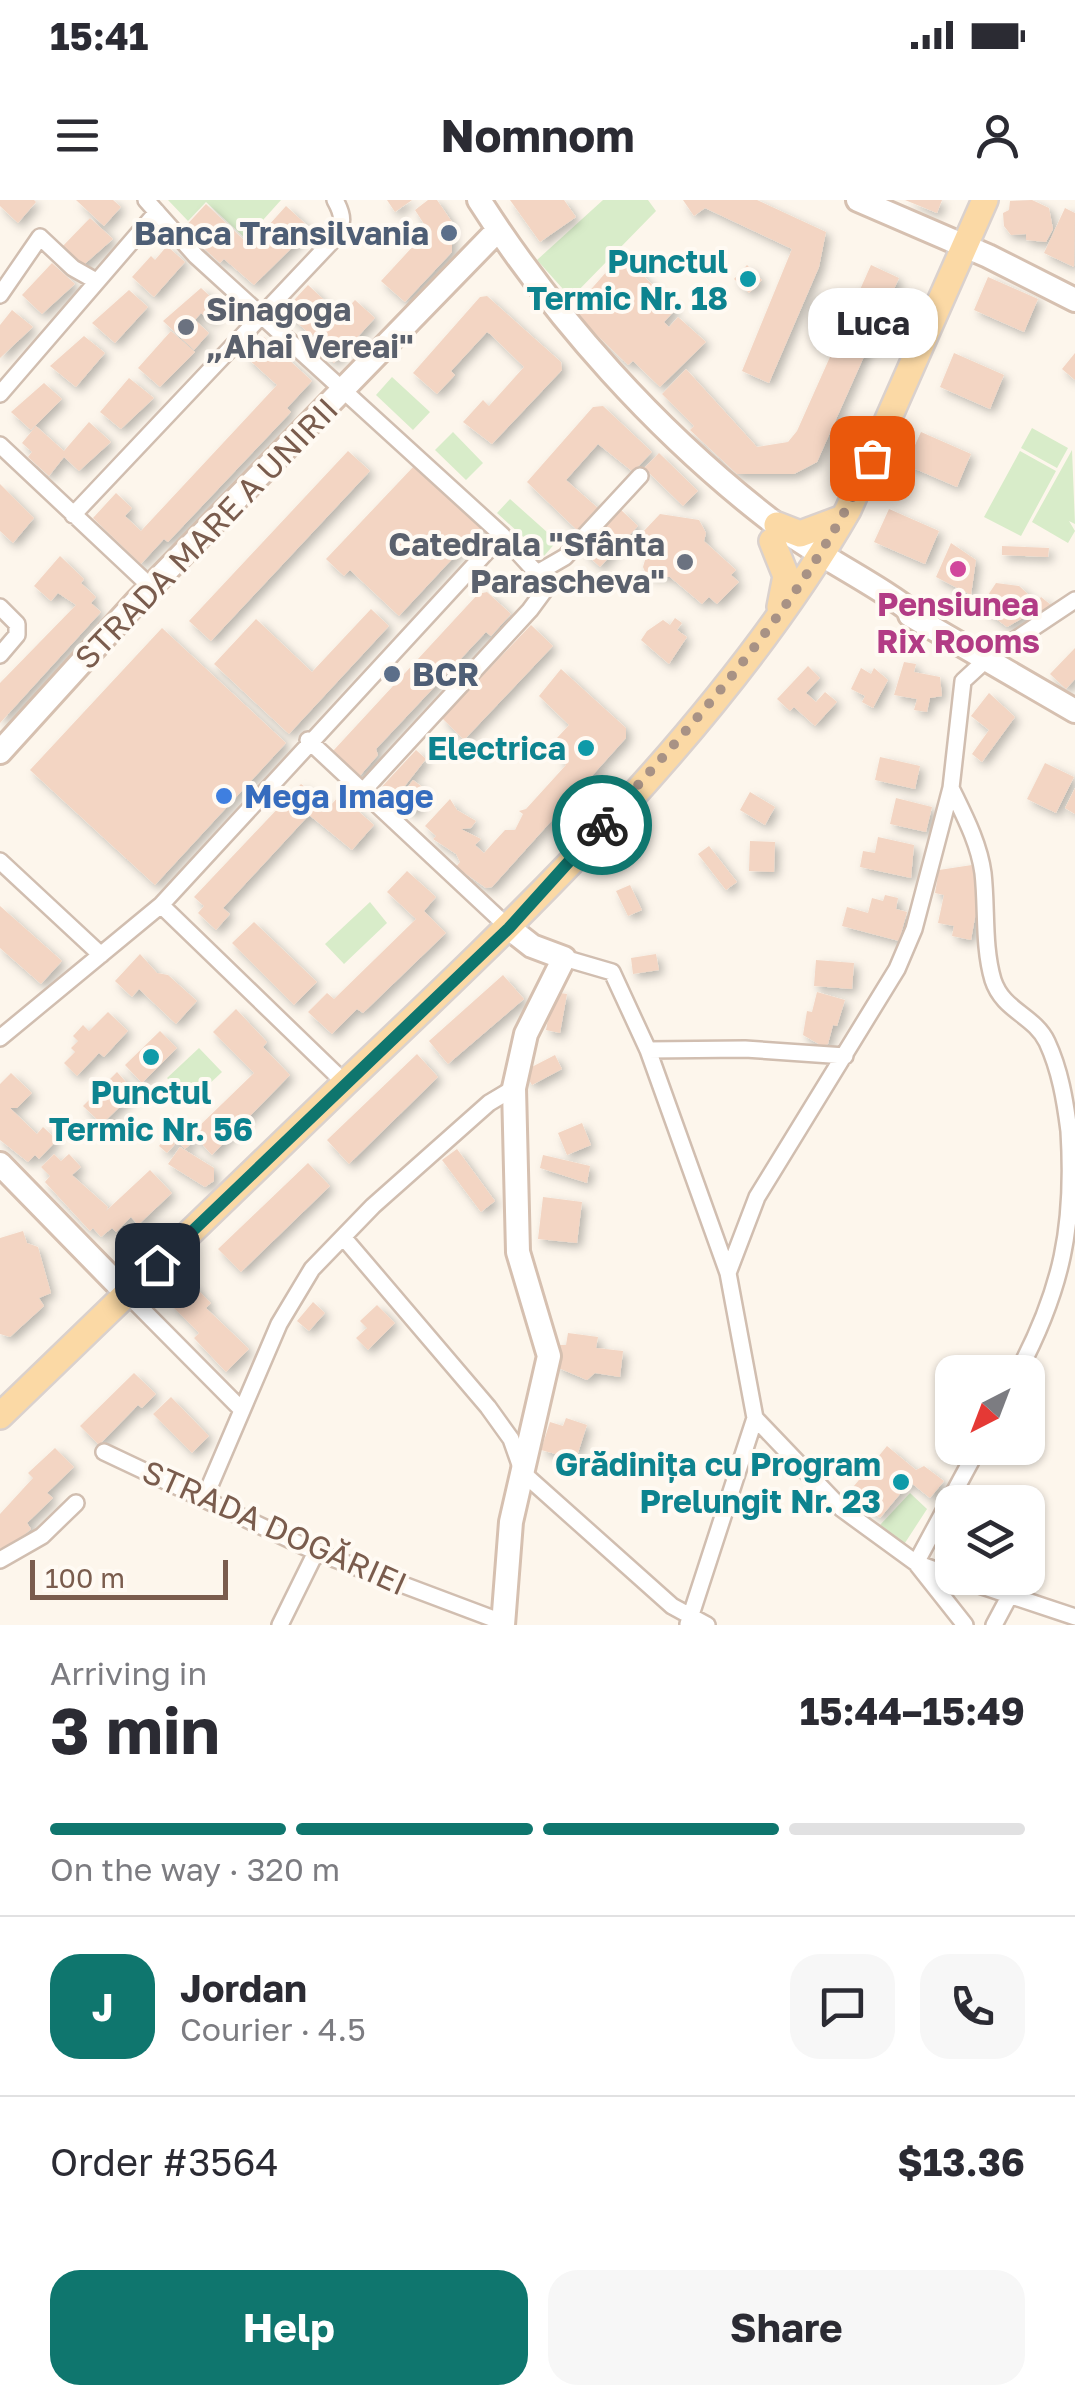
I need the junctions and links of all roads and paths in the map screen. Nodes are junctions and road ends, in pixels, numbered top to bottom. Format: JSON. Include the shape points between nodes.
{"nodes":[{"id":1,"x":335,"y":200,"type":"edge"},
{"id":2,"x":479,"y":200,"type":"edge"},
{"id":3,"x":858,"y":200,"type":"edge"},
{"id":4,"x":985,"y":200,"type":"edge"},
{"id":5,"x":152,"y":206,"type":"edge"},
{"id":6,"x":498,"y":230,"type":"junction"},
{"id":7,"x":965,"y":245,"type":"junction"},
{"id":8,"x":96,"y":282,"type":"junction"},
{"id":9,"x":0,"y":295,"type":"edge"},
{"id":10,"x":1075,"y":300,"type":"edge"},
{"id":11,"x":263,"y":314,"type":"junction"},
{"id":12,"x":345,"y":389,"type":"junction"},
{"id":13,"x":0,"y":394,"type":"edge"},
{"id":14,"x":0,"y":445,"type":"edge"},
{"id":15,"x":640,"y":476,"type":"dead end"},
{"id":16,"x":73,"y":514,"type":"junction"},
{"id":17,"x":843,"y":518,"type":"junction"},
{"id":18,"x":774,"y":533,"type":"junction"},
{"id":19,"x":502,"y":534,"type":"junction"},
{"id":20,"x":817,"y":562,"type":"junction"},
{"id":21,"x":539,"y":572,"type":"junction"},
{"id":22,"x":150,"y":587,"type":"junction"},
{"id":23,"x":1075,"y":600,"type":"edge"},
{"id":24,"x":0,"y":607,"type":"edge"},
{"id":25,"x":778,"y":617,"type":"junction"},
{"id":26,"x":0,"y":655,"type":"edge"},
{"id":27,"x":988,"y":658,"type":"junction"},
{"id":28,"x":1075,"y":711,"type":"edge"},
{"id":29,"x":308,"y":740,"type":"junction"},
{"id":30,"x":0,"y":752,"type":"edge"},
{"id":31,"x":951,"y":788,"type":"junction"},
{"id":32,"x":363,"y":791,"type":"junction"},
{"id":33,"x":0,"y":861,"type":"edge"},
{"id":34,"x":160,"y":905,"type":"junction"},
{"id":35,"x":509,"y":928,"type":"junction"},
{"id":36,"x":102,"y":954,"type":"junction"},
{"id":37,"x":564,"y":958,"type":"junction"},
{"id":38,"x":0,"y":1038,"type":"edge"},
{"id":39,"x":648,"y":1050,"type":"junction"},
{"id":40,"x":846,"y":1056,"type":"junction"},
{"id":41,"x":345,"y":1084,"type":"junction"},
{"id":42,"x":514,"y":1088,"type":"junction"},
{"id":43,"x":0,"y":1164,"type":"edge"},
{"id":44,"x":343,"y":1236,"type":"junction"},
{"id":45,"x":728,"y":1273,"type":"junction"},
{"id":46,"x":127,"y":1294,"type":"junction"},
{"id":47,"x":1026,"y":1355,"type":"edge"},
{"id":48,"x":242,"y":1410,"type":"junction"},
{"id":49,"x":0,"y":1416,"type":"edge"},
{"id":50,"x":755,"y":1418,"type":"junction"},
{"id":51,"x":104,"y":1452,"type":"dead end"},
{"id":52,"x":969,"y":1465,"type":"edge"},
{"id":53,"x":524,"y":1473,"type":"junction"},
{"id":54,"x":206,"y":1498,"type":"junction"},
{"id":55,"x":76,"y":1503,"type":"dead end"},
{"id":56,"x":316,"y":1552,"type":"junction"},
{"id":57,"x":0,"y":1560,"type":"edge"},
{"id":58,"x":916,"y":1564,"type":"junction"},
{"id":59,"x":935,"y":1570,"type":"edge"},
{"id":60,"x":1010,"y":1595,"type":"joint"},
{"id":61,"x":1075,"y":1617,"type":"edge"},
{"id":62,"x":689,"y":1621,"type":"edge"},
{"id":63,"x":502,"y":1623,"type":"edge"},
{"id":64,"x":280,"y":1625,"type":"edge"},
{"id":65,"x":708,"y":1625,"type":"edge"},
{"id":66,"x":965,"y":1625,"type":"edge"},
{"id":67,"x":994,"y":1625,"type":"edge"}],
"edges":[{"from":1,"to":11,"type":"street","via":[[342,227]]},
{"from":2,"to":6,"type":"main road"},
{"from":3,"to":7,"type":"main road"},
{"from":4,"to":7,"type":"main road"},
{"from":5,"to":8,"type":"street"},
{"from":5,"to":11,"type":"street","via":[[196,256]]},
{"from":6,"to":12,"type":"main road","name":"STRADA MARE A UNIRII"},
{"from":6,"to":18,"type":"main road","via":[[553,307],[714,474],[737,507]]},
{"from":7,"to":10,"type":"main road"},
{"from":7,"to":17,"type":"main road"},
{"from":8,"to":9,"type":"street","via":[[40,237]]},
{"from":8,"to":13,"type":"street"},
{"from":11,"to":12,"type":"street"},
{"from":11,"to":16,"type":"street"},
{"from":12,"to":19,"type":"street"},
{"from":12,"to":22,"type":"main road","name":"STRADA MARE A UNIRII"},
{"from":14,"to":16,"type":"street"},
{"from":15,"to":21,"type":"street","via":[[564,557]]},
{"from":16,"to":22,"type":"street"},
{"from":17,"to":18,"type":"main road","via":[[800,534]]},
{"from":17,"to":20,"type":"main road"},
{"from":18,"to":20,"type":"main road"},
{"from":18,"to":25,"type":"main road","via":[[786,576]]},
{"from":19,"to":21,"type":"street"},
{"from":19,"to":29,"type":"street"},
{"from":20,"to":25,"type":"main road"},
{"from":20,"to":27,"type":"main road","via":[[888,594]]},
{"from":21,"to":32,"type":"street","via":[[544,591],[530,610]]},
{"from":22,"to":30,"type":"main road","name":"STRADA MARE A UNIRII"},
{"from":23,"to":27,"type":"street"},
{"from":24,"to":26,"type":"street","via":[[17,624],[18,636]]},
{"from":25,"to":35,"type":"main road","via":[[670,750]]},
{"from":27,"to":28,"type":"main road"},
{"from":27,"to":31,"type":"street","via":[[964,681]]},
{"from":29,"to":32,"type":"street"},
{"from":29,"to":34,"type":"street"},
{"from":31,"to":40,"type":"street","via":[[898,970]]},
{"from":31,"to":47,"type":"street","via":[[976,841],[995,986],[1008,1008],[1037,1026],[1064,1087],[1073,1164],[1068,1252]]},
{"from":32,"to":35,"type":"street"},
{"from":33,"to":36,"type":"street"},
{"from":34,"to":36,"type":"street"},
{"from":34,"to":41,"type":"street"},
{"from":35,"to":37,"type":"main road"},
{"from":35,"to":41,"type":"main road"},
{"from":36,"to":38,"type":"street"},
{"from":37,"to":39,"type":"street","via":[[612,972]]},
{"from":37,"to":42,"type":"main road","via":[[526,1034]]},
{"from":39,"to":40,"type":"street"},
{"from":39,"to":45,"type":"street"},
{"from":40,"to":45,"type":"street","via":[[757,1198]]},
{"from":41,"to":46,"type":"main road"},
{"from":42,"to":44,"type":"street","via":[[489,1103]]},
{"from":42,"to":53,"type":"main road","via":[[518,1252],[549,1356]]},
{"from":43,"to":46,"type":"main road"},
{"from":44,"to":48,"type":"street","via":[[295,1294]]},
{"from":44,"to":53,"type":"street","via":[[488,1407]]},
{"from":45,"to":50,"type":"street"},
{"from":46,"to":48,"type":"street"},
{"from":46,"to":49,"type":"main road"},
{"from":48,"to":54,"type":"street"},
{"from":50,"to":58,"type":"street","via":[[842,1509]]},
{"from":50,"to":62,"type":"street"},
{"from":51,"to":54,"type":"street","name":"STRADA DOGĂRIEI"},
{"from":52,"to":58,"type":"street"},
{"from":53,"to":62,"type":"street"},
{"from":53,"to":63,"type":"main road","via":[[506,1554]]},
{"from":54,"to":56,"type":"street","name":"STRADA DOGĂRIEI"},
{"from":55,"to":57,"type":"street","via":[[42,1536]]},
{"from":56,"to":63,"type":"street","name":"STRADA DOGĂRIEI"},
{"from":56,"to":64,"type":"street"},
{"from":58,"to":59,"type":"street"},
{"from":58,"to":66,"type":"street"},
{"from":60,"to":61,"type":"street"},
{"from":60,"to":67,"type":"street"},
{"from":62,"to":65,"type":"street"}]}
